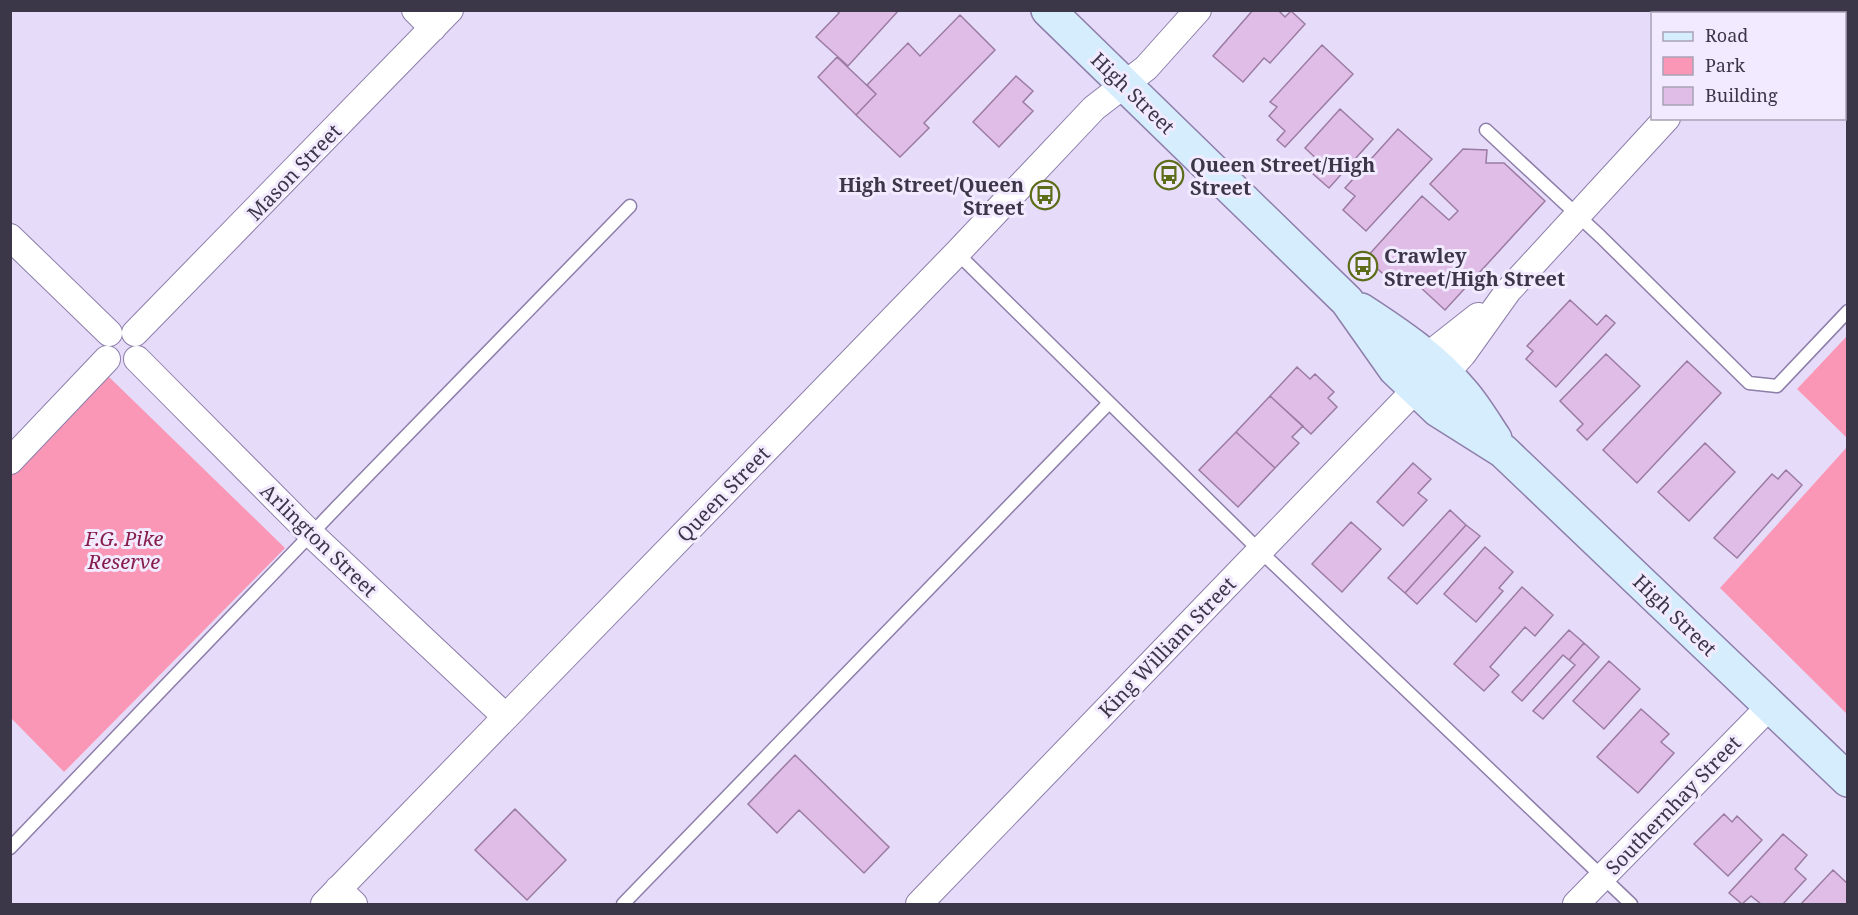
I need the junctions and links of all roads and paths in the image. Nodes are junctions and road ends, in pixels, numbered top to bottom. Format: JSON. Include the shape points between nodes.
{"nodes":[{"id":1,"x":415,"y":10,"type":"edge"},
{"id":2,"x":1048,"y":10,"type":"edge"},
{"id":3,"x":1198,"y":10,"type":"edge"},
{"id":4,"x":442,"y":19,"type":"edge"},
{"id":5,"x":1124,"y":85,"type":"junction"},
{"id":6,"x":1665,"y":120,"type":"edge"},
{"id":7,"x":1486,"y":130,"type":"dead end"},
{"id":8,"x":630,"y":206,"type":"dead end"},
{"id":9,"x":1578,"y":215,"type":"junction"},
{"id":10,"x":10,"y":237,"type":"edge"},
{"id":11,"x":957,"y":253,"type":"junction"},
{"id":12,"x":1347,"y":301,"type":"junction"},
{"id":13,"x":1848,"y":311,"type":"edge"},
{"id":14,"x":110,"y":333,"type":"junction"},
{"id":15,"x":135,"y":333,"type":"junction"},
{"id":16,"x":107,"y":359,"type":"junction"},
{"id":17,"x":137,"y":359,"type":"junction"},
{"id":18,"x":1436,"y":365,"type":"junction"},
{"id":19,"x":1416,"y":389,"type":"junction"},
{"id":20,"x":1109,"y":403,"type":"junction"},
{"id":21,"x":1503,"y":451,"type":"junction"},
{"id":22,"x":10,"y":461,"type":"edge"},
{"id":23,"x":311,"y":534,"type":"junction"},
{"id":24,"x":1260,"y":550,"type":"junction"},
{"id":25,"x":1770,"y":706,"type":"junction"},
{"id":26,"x":506,"y":717,"type":"junction"},
{"id":27,"x":1848,"y":780,"type":"edge"},
{"id":28,"x":10,"y":848,"type":"edge"},
{"id":29,"x":1603,"y":877,"type":"junction"},
{"id":30,"x":339,"y":899,"type":"edge"},
{"id":31,"x":623,"y":904,"type":"edge"},
{"id":32,"x":919,"y":904,"type":"edge"},
{"id":33,"x":1576,"y":904,"type":"edge"},
{"id":34,"x":1631,"y":904,"type":"edge"}],
"edges":[{"from":1,"to":4,"type":"street"},
{"from":2,"to":5,"type":"main road","name":"High Street"},
{"from":3,"to":5,"type":"street","name":"Queen Street","via":[[1146,68]]},
{"from":4,"to":15,"type":"street","name":"Mason Street"},
{"from":5,"to":11,"type":"street","name":"Queen Street","via":[[1094,108]]},
{"from":5,"to":12,"type":"main road","name":"High Street"},
{"from":6,"to":9,"type":"street"},
{"from":7,"to":9,"type":"lane"},
{"from":8,"to":23,"type":"lane"},
{"from":9,"to":13,"type":"lane","via":[[1749,383],[1778,386]]},
{"from":9,"to":18,"type":"street"},
{"from":10,"to":14,"type":"street"},
{"from":11,"to":20,"type":"lane"},
{"from":11,"to":26,"type":"street","name":"Queen Street"},
{"from":12,"to":18,"type":"main road","name":"High Street","via":[[1410,342]]},
{"from":12,"to":19,"type":"main road","name":"High Street","via":[[1395,369]]},
{"from":14,"to":15,"type":"street","via":[[121,328]]},
{"from":14,"to":16,"type":"street","via":[[104,346]]},
{"from":15,"to":17,"type":"street","via":[[142,347]]},
{"from":16,"to":17,"type":"street","via":[[124,366]]},
{"from":16,"to":22,"type":"street"},
{"from":17,"to":23,"type":"street","name":"Arlington Street"},
{"from":18,"to":21,"type":"main road","name":"High Street","via":[[1464,393]]},
{"from":19,"to":21,"type":"main road","name":"High Street","via":[[1438,410]]},
{"from":19,"to":24,"type":"street","name":"King William Street"},
{"from":20,"to":24,"type":"lane"},
{"from":20,"to":31,"type":"lane"},
{"from":21,"to":25,"type":"main road","name":"High Street"},
{"from":23,"to":26,"type":"street","name":"Arlington Street"},
{"from":23,"to":28,"type":"lane"},
{"from":24,"to":29,"type":"lane"},
{"from":24,"to":32,"type":"street","name":"King William Street"},
{"from":25,"to":27,"type":"main road","name":"High Street"},
{"from":25,"to":29,"type":"street","name":"Southernhay Street"},
{"from":26,"to":30,"type":"street","name":"Queen Street"},
{"from":29,"to":33,"type":"street","name":"Southernhay Street"},
{"from":29,"to":34,"type":"lane"}]}
